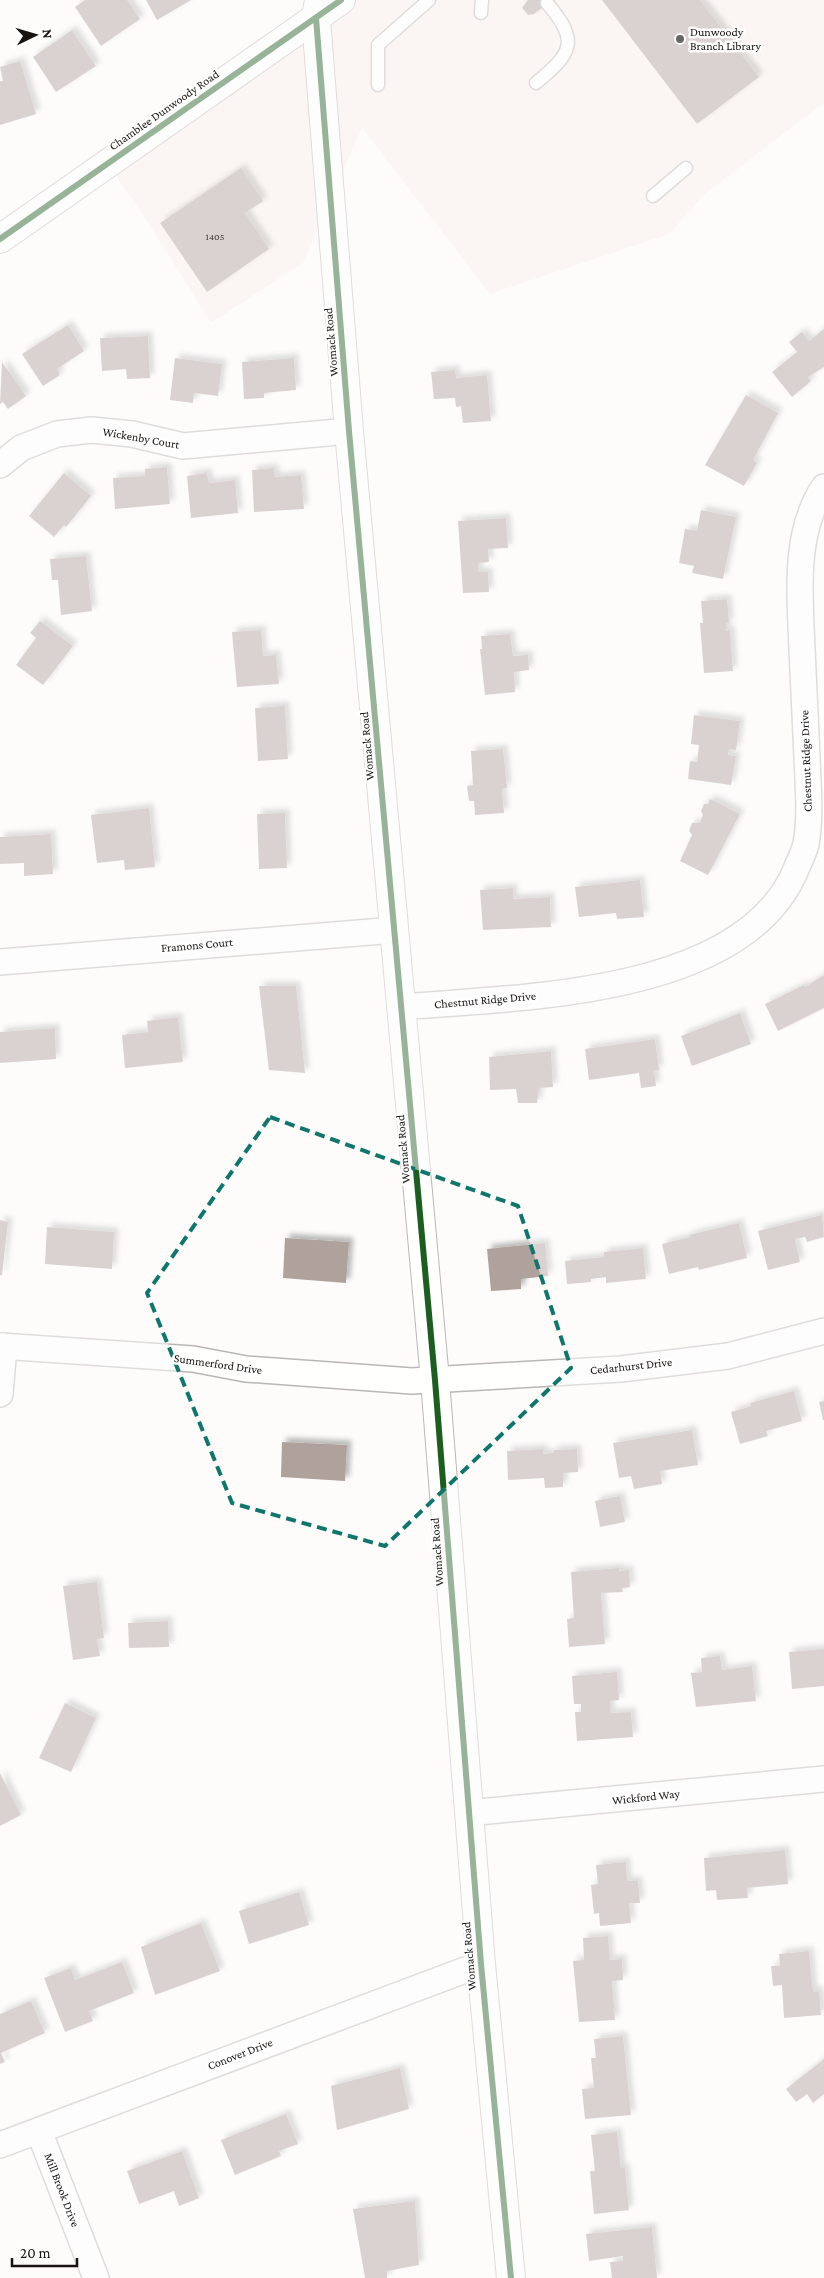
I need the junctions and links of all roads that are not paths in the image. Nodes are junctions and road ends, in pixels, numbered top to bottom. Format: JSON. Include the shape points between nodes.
{"nodes":[{"id":1,"x":341,"y":0,"type":"edge"},
{"id":2,"x":429,"y":0,"type":"edge"},
{"id":3,"x":548,"y":3,"type":"dead end"},
{"id":4,"x":315,"y":6,"type":"edge"},
{"id":5,"x":536,"y":83,"type":"dead end"},
{"id":6,"x":378,"y":86,"type":"dead end"},
{"id":7,"x":686,"y":168,"type":"dead end"},
{"id":8,"x":653,"y":196,"type":"dead end"},
{"id":9,"x":0,"y":239,"type":"edge"},
{"id":10,"x":350,"y":431,"type":"junction"},
{"id":11,"x":0,"y":465,"type":"edge"},
{"id":12,"x":824,"y":487,"type":"edge"},
{"id":13,"x":394,"y":930,"type":"junction"},
{"id":14,"x":0,"y":962,"type":"edge"},
{"id":15,"x":401,"y":1008,"type":"junction"},
{"id":16,"x":824,"y":1330,"type":"edge"},
{"id":17,"x":2,"y":1346,"type":"edge"},
{"id":18,"x":435,"y":1380,"type":"junction"},
{"id":19,"x":0,"y":1394,"type":"edge"},
{"id":20,"x":824,"y":1780,"type":"edge"},
{"id":21,"x":468,"y":1814,"type":"junction"},
{"id":22,"x":481,"y":1964,"type":"junction"},
{"id":23,"x":40,"y":2131,"type":"junction"},
{"id":24,"x":0,"y":2145,"type":"edge"},
{"id":25,"x":96,"y":2278,"type":"edge"},
{"id":26,"x":511,"y":2278,"type":"edge"}],
"edges":[{"from":1,"to":4,"type":"street","name":"Chamblee Dunwoody Road"},
{"from":2,"to":6,"type":"lane","via":[[378,45]]},
{"from":3,"to":5,"type":"lane","via":[[564,22],[570,40],[566,54]]},
{"from":4,"to":9,"type":"street","name":"Chamblee Dunwoody Road"},
{"from":4,"to":10,"type":"street","name":"Womack Road"},
{"from":7,"to":8,"type":"lane"},
{"from":10,"to":11,"type":"street","name":"Wickenby Court","via":[[183,446],[132,434],[92,430],[57,434],[22,448]]},
{"from":10,"to":13,"type":"street","name":"Womack Road"},
{"from":12,"to":15,"type":"street","name":"Chestnut Ridge Drive","via":[[804,531],[800,594],[809,803],[806,845],[790,886],[759,924],[718,950],[653,976],[563,993]]},
{"from":13,"to":14,"type":"street","name":"Framons Court"},
{"from":13,"to":15,"type":"street","name":"Womack Road"},
{"from":15,"to":18,"type":"street","name":"Womack Road"},
{"from":16,"to":18,"type":"street","name":"Cedarhurst Drive","via":[[728,1356],[621,1369]]},
{"from":17,"to":18,"type":"street","name":"Summerford Drive","via":[[193,1359],[246,1369],[306,1374]]},
{"from":17,"to":19,"type":"street"},
{"from":18,"to":21,"type":"street","name":"Womack Road"},
{"from":20,"to":21,"type":"street","name":"Wickford Way"},
{"from":21,"to":22,"type":"street","name":"Womack Road"},
{"from":22,"to":23,"type":"street","name":"Conover Drive"},
{"from":22,"to":26,"type":"street","name":"Womack Road"},
{"from":23,"to":24,"type":"street","name":"Conover Drive"},
{"from":23,"to":25,"type":"street","name":"Mill Brook Drive"}]}
